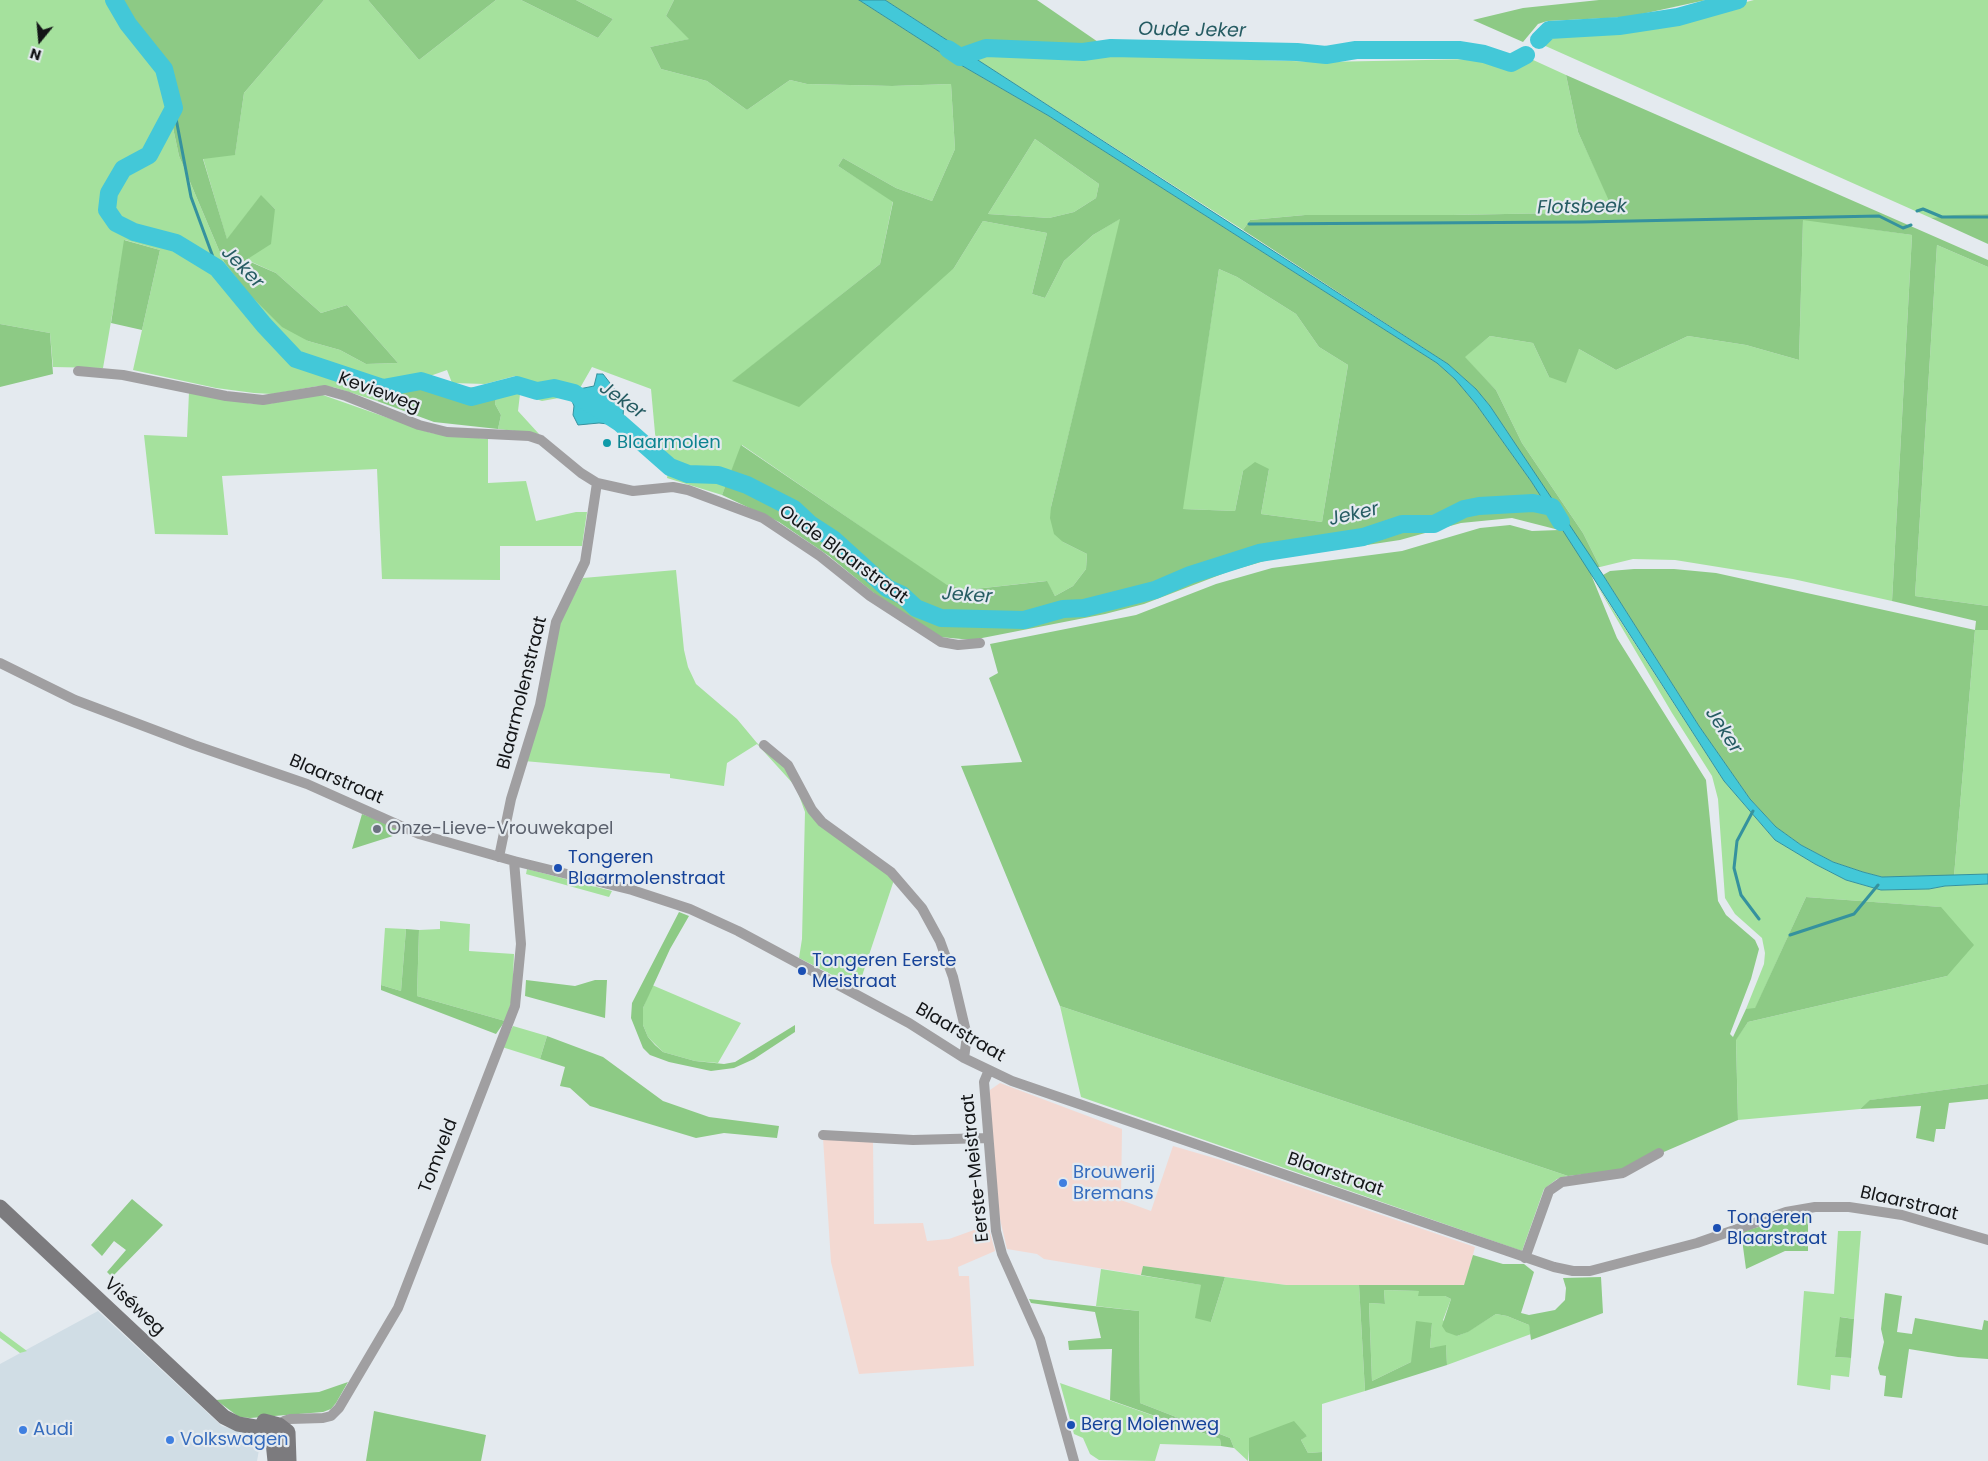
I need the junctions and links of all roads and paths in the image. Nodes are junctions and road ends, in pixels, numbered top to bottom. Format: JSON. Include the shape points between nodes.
{"nodes":[{"id":1,"x":78,"y":371,"type":"dead end"},
{"id":2,"x":597,"y":483,"type":"junction"},
{"id":3,"x":980,"y":643,"type":"dead end"},
{"id":4,"x":0,"y":663,"type":"edge"},
{"id":5,"x":764,"y":745,"type":"dead end"},
{"id":6,"x":499,"y":856,"type":"junction"},
{"id":7,"x":514,"y":861,"type":"junction"},
{"id":8,"x":964,"y":1058,"type":"junction"},
{"id":9,"x":989,"y":1070,"type":"junction"},
{"id":10,"x":823,"y":1135,"type":"dead end"},
{"id":11,"x":988,"y":1138,"type":"junction"},
{"id":12,"x":1659,"y":1153,"type":"dead end"},
{"id":13,"x":0,"y":1207,"type":"edge"},
{"id":14,"x":1988,"y":1240,"type":"edge"},
{"id":15,"x":1525,"y":1258,"type":"junction"},
{"id":16,"x":280,"y":1430,"type":"junction"},
{"id":17,"x":275,"y":1461,"type":"edge"},
{"id":18,"x":289,"y":1461,"type":"edge"},
{"id":19,"x":1074,"y":1461,"type":"edge"}],
"edges":[{"from":1,"to":2,"type":"street","name":"Kevieweg","via":[[123,375],[226,396],[263,400],[326,390],[419,425],[447,432],[529,436],[541,440]]},
{"from":2,"to":3,"type":"street","name":"Oude Blaarstraat","via":[[633,491],[673,487],[688,490],[764,518],[820,556],[870,596],[941,642],[958,645]]},
{"from":2,"to":6,"type":"street","name":"Blaarmolenstraat","via":[[585,562],[556,622],[540,705]]},
{"from":4,"to":6,"type":"street","name":"Blaarstraat","via":[[75,700],[307,784],[418,834]]},
{"from":5,"to":8,"type":"street","via":[[788,765],[822,822],[891,872],[922,908],[940,940],[953,977],[967,1036]]},
{"from":6,"to":7,"type":"street","name":"Blaarstraat"},
{"from":7,"to":8,"type":"street","name":"Blaarstraat","via":[[632,890],[690,909],[738,931],[909,1023]]},
{"from":7,"to":16,"type":"street","name":"Tomveld","via":[[521,944],[515,1006],[398,1308],[339,1408],[331,1416],[302,1420]]},
{"from":8,"to":9,"type":"street","name":"Blaarstraat"},
{"from":9,"to":11,"type":"street","name":"Eerste-Meistraat","via":[[984,1082]]},
{"from":9,"to":15,"type":"street","name":"Blaarstraat","via":[[1012,1081]]},
{"from":10,"to":11,"type":"street","via":[[913,1140]]},
{"from":11,"to":19,"type":"street","name":"Eerste-Meistraat","via":[[996,1231],[1002,1254],[1040,1339]]},
{"from":12,"to":15,"type":"street","via":[[1623,1173],[1562,1182],[1549,1191]]},
{"from":13,"to":16,"type":"main road","name":"Viséweg","via":[[224,1417],[238,1424],[262,1421]]},
{"from":14,"to":15,"type":"street","name":"Blaarstraat","via":[[1902,1215],[1849,1207],[1815,1207],[1786,1212],[1697,1242],[1590,1271],[1573,1272]]},
{"from":16,"to":17,"type":"main road"},
{"from":16,"to":18,"type":"main road"}]}
